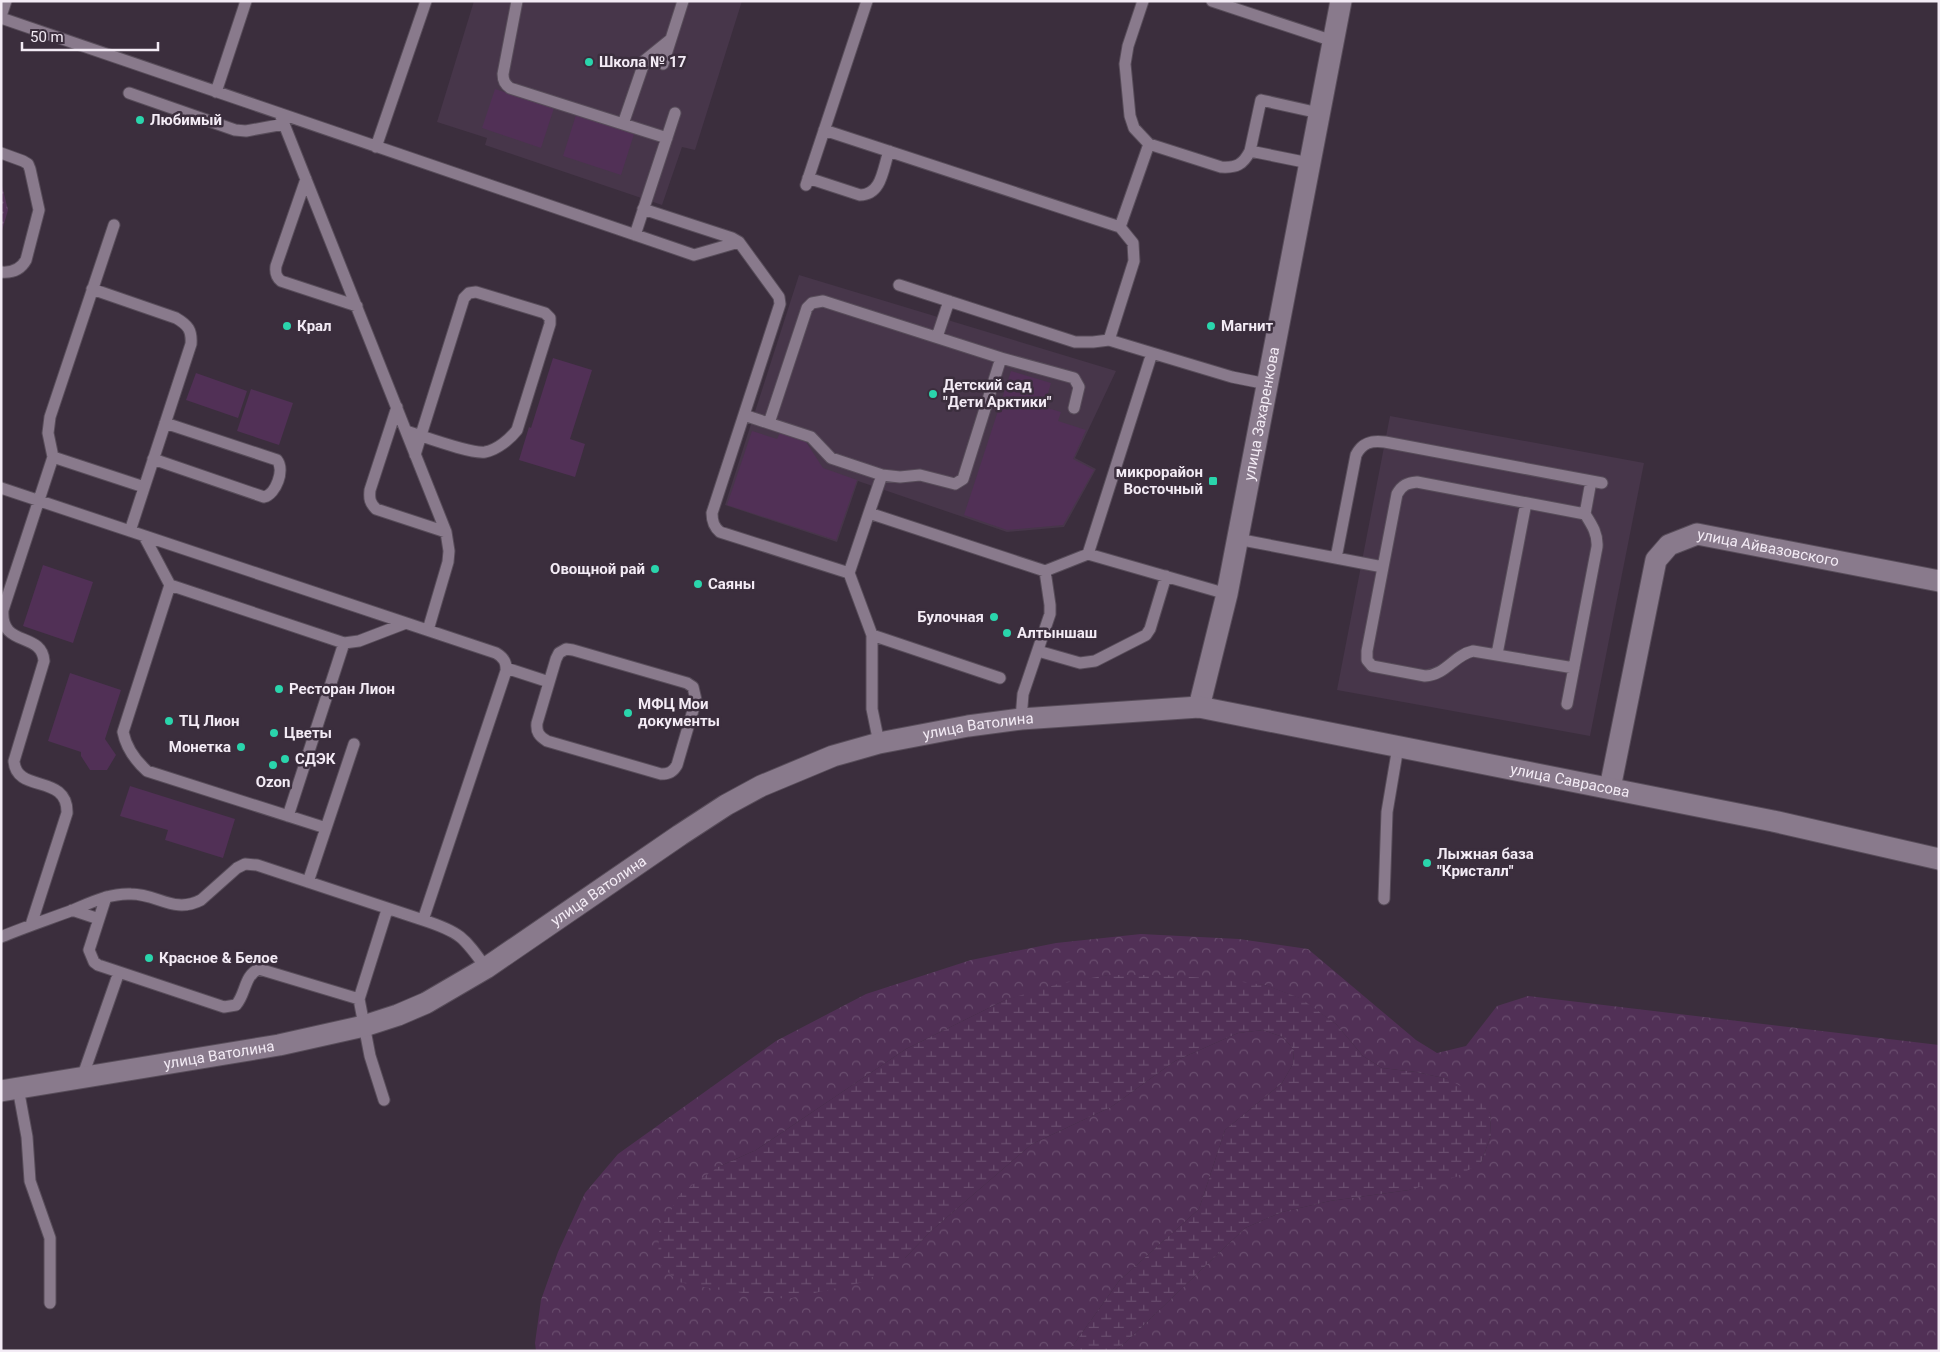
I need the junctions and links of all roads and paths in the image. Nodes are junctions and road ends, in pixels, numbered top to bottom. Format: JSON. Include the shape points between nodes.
{"nodes":[{"id":1,"x":6,"y":1,"type":"edge"},
{"id":2,"x":246,"y":1,"type":"edge"},
{"id":3,"x":426,"y":1,"type":"edge"},
{"id":4,"x":517,"y":1,"type":"edge"},
{"id":5,"x":683,"y":1,"type":"edge"},
{"id":6,"x":867,"y":1,"type":"edge"},
{"id":7,"x":1143,"y":1,"type":"edge"},
{"id":8,"x":1341,"y":1,"type":"edge"},
{"id":9,"x":1219,"y":2,"type":"edge"},
{"id":10,"x":1,"y":17,"type":"edge"},
{"id":11,"x":671,"y":39,"type":"junction"},
{"id":12,"x":1334,"y":41,"type":"junction"},
{"id":13,"x":663,"y":64,"type":"dead end"},
{"id":14,"x":216,"y":92,"type":"junction"},
{"id":15,"x":129,"y":93,"type":"dead end"},
{"id":16,"x":675,"y":113,"type":"dead end"},
{"id":17,"x":1319,"y":113,"type":"junction"},
{"id":18,"x":282,"y":119,"type":"junction"},
{"id":19,"x":623,"y":124,"type":"junction"},
{"id":20,"x":824,"y":130,"type":"junction"},
{"id":21,"x":667,"y":138,"type":"junction"},
{"id":22,"x":1149,"y":144,"type":"junction"},
{"id":23,"x":376,"y":147,"type":"junction"},
{"id":24,"x":889,"y":151,"type":"junction"},
{"id":25,"x":1250,"y":151,"type":"junction"},
{"id":26,"x":1,"y":153,"type":"edge"},
{"id":27,"x":1309,"y":163,"type":"junction"},
{"id":28,"x":306,"y":179,"type":"junction"},
{"id":29,"x":644,"y":209,"type":"junction"},
{"id":30,"x":114,"y":225,"type":"dead end"},
{"id":31,"x":1120,"y":227,"type":"junction"},
{"id":32,"x":635,"y":234,"type":"junction"},
{"id":33,"x":739,"y":242,"type":"junction"},
{"id":34,"x":1,"y":272,"type":"edge"},
{"id":35,"x":899,"y":285,"type":"dead end"},
{"id":36,"x":92,"y":289,"type":"junction"},
{"id":37,"x":949,"y":301,"type":"junction"},
{"id":38,"x":356,"y":306,"type":"junction"},
{"id":39,"x":937,"y":337,"type":"junction"},
{"id":40,"x":1109,"y":340,"type":"junction"},
{"id":41,"x":1152,"y":353,"type":"junction"},
{"id":42,"x":1001,"y":358,"type":"junction"},
{"id":43,"x":1267,"y":384,"type":"junction"},
{"id":44,"x":397,"y":407,"type":"junction"},
{"id":45,"x":1074,"y":408,"type":"dead end"},
{"id":46,"x":744,"y":414,"type":"junction"},
{"id":47,"x":165,"y":423,"type":"junction"},
{"id":48,"x":769,"y":423,"type":"junction"},
{"id":49,"x":406,"y":431,"type":"junction"},
{"id":50,"x":421,"y":435,"type":"junction"},
{"id":51,"x":415,"y":455,"type":"junction"},
{"id":52,"x":54,"y":457,"type":"junction"},
{"id":53,"x":153,"y":459,"type":"junction"},
{"id":54,"x":882,"y":475,"type":"junction"},
{"id":55,"x":144,"y":487,"type":"junction"},
{"id":56,"x":1,"y":488,"type":"edge"},
{"id":57,"x":40,"y":501,"type":"junction"},
{"id":58,"x":1526,"y":503,"type":"junction"},
{"id":59,"x":869,"y":513,"type":"junction"},
{"id":60,"x":1585,"y":514,"type":"junction"},
{"id":61,"x":130,"y":531,"type":"junction"},
{"id":62,"x":446,"y":532,"type":"junction"},
{"id":63,"x":144,"y":536,"type":"junction"},
{"id":64,"x":1237,"y":540,"type":"junction"},
{"id":65,"x":1088,"y":554,"type":"junction"},
{"id":66,"x":1336,"y":558,"type":"junction"},
{"id":67,"x":1383,"y":567,"type":"junction"},
{"id":68,"x":1045,"y":571,"type":"junction"},
{"id":69,"x":849,"y":573,"type":"junction"},
{"id":70,"x":1166,"y":576,"type":"junction"},
{"id":71,"x":1939,"y":581,"type":"edge"},
{"id":72,"x":170,"y":585,"type":"junction"},
{"id":73,"x":1226,"y":594,"type":"junction"},
{"id":74,"x":406,"y":623,"type":"junction"},
{"id":75,"x":428,"y":630,"type":"junction"},
{"id":76,"x":872,"y":635,"type":"junction"},
{"id":77,"x":344,"y":643,"type":"junction"},
{"id":78,"x":1038,"y":651,"type":"junction"},
{"id":79,"x":1497,"y":654,"type":"junction"},
{"id":80,"x":506,"y":668,"type":"junction"},
{"id":81,"x":1574,"y":668,"type":"junction"},
{"id":82,"x":1000,"y":678,"type":"dead end"},
{"id":83,"x":549,"y":682,"type":"junction"},
{"id":84,"x":1567,"y":704,"type":"dead end"},
{"id":85,"x":1200,"y":707,"type":"junction"},
{"id":86,"x":1021,"y":720,"type":"junction"},
{"id":87,"x":879,"y":743,"type":"junction"},
{"id":88,"x":354,"y":744,"type":"dead end"},
{"id":89,"x":1398,"y":747,"type":"junction"},
{"id":90,"x":1610,"y":788,"type":"junction"},
{"id":91,"x":288,"y":816,"type":"junction"},
{"id":92,"x":326,"y":828,"type":"junction"},
{"id":93,"x":1939,"y":859,"type":"edge"},
{"id":94,"x":308,"y":882,"type":"junction"},
{"id":95,"x":106,"y":897,"type":"junction"},
{"id":96,"x":1384,"y":899,"type":"dead end"},
{"id":97,"x":72,"y":910,"type":"junction"},
{"id":98,"x":388,"y":910,"type":"junction"},
{"id":99,"x":99,"y":919,"type":"junction"},
{"id":100,"x":423,"y":920,"type":"junction"},
{"id":101,"x":31,"y":925,"type":"junction"},
{"id":102,"x":1,"y":937,"type":"edge"},
{"id":103,"x":486,"y":968,"type":"junction"},
{"id":104,"x":119,"y":972,"type":"junction"},
{"id":105,"x":359,"y":999,"type":"junction"},
{"id":106,"x":364,"y":1026,"type":"junction"},
{"id":107,"x":82,"y":1078,"type":"junction"},
{"id":108,"x":10,"y":1090,"type":"edge"},
{"id":109,"x":384,"y":1100,"type":"dead end"},
{"id":110,"x":50,"y":1303,"type":"dead end"}],
"edges":[{"from":1,"to":10,"type":"lane"},
{"from":2,"to":14,"type":"lane"},
{"from":3,"to":23,"type":"lane"},
{"from":4,"to":19,"type":"lane","via":[[503,74],[506,85]]},
{"from":5,"to":11,"type":"lane"},
{"from":6,"to":20,"type":"lane"},
{"from":7,"to":22,"type":"lane","via":[[1125,64],[1130,116],[1134,128]]},
{"from":8,"to":12,"type":"street","name":"улица Захаренкова"},
{"from":9,"to":12,"type":"lane"},
{"from":10,"to":14,"type":"lane"},
{"from":11,"to":13,"type":"lane"},
{"from":11,"to":19,"type":"lane","via":[[644,60]]},
{"from":12,"to":17,"type":"street","name":"улица Захаренкова"},
{"from":14,"to":18,"type":"lane"},
{"from":15,"to":18,"type":"lane","via":[[246,132]]},
{"from":16,"to":21,"type":"lane"},
{"from":17,"to":25,"type":"lane","via":[[1261,100]]},
{"from":17,"to":27,"type":"street","name":"улица Захаренкова"},
{"from":18,"to":23,"type":"lane"},
{"from":18,"to":28,"type":"lane"},
{"from":19,"to":21,"type":"lane"},
{"from":20,"to":24,"type":"lane"},
{"from":20,"to":24,"type":"lane","via":[[807,182],[868,195],[877,188]]},
{"from":21,"to":29,"type":"lane"},
{"from":22,"to":25,"type":"lane","via":[[1232,168],[1245,161]]},
{"from":22,"to":31,"type":"lane"},
{"from":23,"to":32,"type":"lane"},
{"from":24,"to":31,"type":"lane"},
{"from":25,"to":27,"type":"lane"},
{"from":26,"to":34,"type":"lane","via":[[28,164],[39,210],[23,265],[16,270]]},
{"from":27,"to":43,"type":"street","name":"улица Захаренкова"},
{"from":28,"to":38,"type":"lane"},
{"from":28,"to":38,"type":"lane","via":[[275,272],[281,282]]},
{"from":29,"to":32,"type":"lane"},
{"from":29,"to":33,"type":"lane"},
{"from":30,"to":36,"type":"lane"},
{"from":31,"to":40,"type":"lane","via":[[1133,243],[1134,262]]},
{"from":32,"to":33,"type":"lane","via":[[694,254]]},
{"from":33,"to":46,"type":"lane","via":[[779,297],[780,304]]},
{"from":35,"to":37,"type":"lane"},
{"from":36,"to":47,"type":"lane","via":[[176,318],[192,333]]},
{"from":36,"to":52,"type":"lane","via":[[50,417],[48,433]]},
{"from":37,"to":39,"type":"lane"},
{"from":37,"to":40,"type":"lane","via":[[1075,342]]},
{"from":38,"to":44,"type":"lane"},
{"from":39,"to":42,"type":"lane"},
{"from":39,"to":48,"type":"lane","via":[[823,301],[812,303]]},
{"from":40,"to":41,"type":"lane"},
{"from":41,"to":43,"type":"lane"},
{"from":41,"to":65,"type":"lane"},
{"from":42,"to":45,"type":"lane","via":[[1074,378],[1079,387]]},
{"from":42,"to":54,"type":"lane","via":[[960,482],[950,484],[920,475]]},
{"from":43,"to":64,"type":"street","name":"улица Захаренкова"},
{"from":44,"to":49,"type":"lane"},
{"from":44,"to":62,"type":"lane","via":[[370,490],[371,504],[376,509]]},
{"from":46,"to":48,"type":"lane"},
{"from":46,"to":69,"type":"lane","via":[[712,513],[716,528],[720,532]]},
{"from":47,"to":53,"type":"lane"},
{"from":47,"to":53,"type":"lane","via":[[277,460],[281,465],[274,491],[264,497]]},
{"from":48,"to":54,"type":"lane","via":[[811,437],[831,458]]},
{"from":49,"to":50,"type":"lane"},
{"from":49,"to":51,"type":"lane"},
{"from":50,"to":50,"type":"lane","via":[[464,298],[469,293],[476,292],[545,313],[550,318],[517,430],[510,438],[483,452]]},
{"from":50,"to":51,"type":"lane"},
{"from":51,"to":62,"type":"lane"},
{"from":52,"to":55,"type":"lane"},
{"from":52,"to":57,"type":"lane"},
{"from":53,"to":55,"type":"lane"},
{"from":54,"to":59,"type":"lane"},
{"from":55,"to":61,"type":"lane"},
{"from":56,"to":57,"type":"lane"},
{"from":57,"to":61,"type":"lane"},
{"from":57,"to":101,"type":"lane","via":[[2,620],[4,628],[12,635],[34,644],[44,655],[14,769],[25,779],[54,788],[67,803],[67,812]]},
{"from":58,"to":60,"type":"lane"},
{"from":58,"to":67,"type":"lane","via":[[1408,483],[1397,494]]},
{"from":58,"to":79,"type":"lane"},
{"from":59,"to":68,"type":"lane"},
{"from":59,"to":69,"type":"lane"},
{"from":60,"to":66,"type":"lane","via":[[1596,482],[1378,441],[1367,442],[1356,456]]},
{"from":60,"to":81,"type":"lane","via":[[1598,539]]},
{"from":61,"to":63,"type":"lane"},
{"from":62,"to":75,"type":"lane","via":[[447,568]]},
{"from":63,"to":72,"type":"lane"},
{"from":63,"to":74,"type":"lane"},
{"from":64,"to":66,"type":"lane"},
{"from":64,"to":73,"type":"street","name":"улица Захаренкова"},
{"from":65,"to":68,"type":"lane"},
{"from":65,"to":70,"type":"lane"},
{"from":66,"to":67,"type":"lane"},
{"from":67,"to":79,"type":"lane","via":[[1367,651],[1367,660],[1372,666],[1434,676],[1465,652]]},
{"from":68,"to":78,"type":"lane","via":[[1050,614]]},
{"from":69,"to":76,"type":"lane"},
{"from":70,"to":73,"type":"lane"},
{"from":70,"to":78,"type":"lane","via":[[1150,629],[1141,639],[1087,663]]},
{"from":71,"to":90,"type":"street","name":"улица Айвазовского","via":[[1697,534],[1669,545],[1656,560]]},
{"from":72,"to":77,"type":"lane"},
{"from":72,"to":91,"type":"lane","via":[[123,732],[125,741],[147,771]]},
{"from":73,"to":85,"type":"street","name":"улица Захаренкова"},
{"from":74,"to":75,"type":"lane"},
{"from":74,"to":77,"type":"lane","via":[[360,641]]},
{"from":75,"to":80,"type":"lane","via":[[496,652]]},
{"from":76,"to":82,"type":"lane"},
{"from":76,"to":87,"type":"lane","via":[[872,709]]},
{"from":77,"to":91,"type":"lane"},
{"from":78,"to":86,"type":"lane","via":[[1023,694]]},
{"from":79,"to":81,"type":"lane"},
{"from":80,"to":83,"type":"lane"},
{"from":80,"to":100,"type":"lane"},
{"from":81,"to":84,"type":"lane"},
{"from":83,"to":83,"type":"lane","via":[[537,723],[540,737],[661,774],[674,771],[696,700],[694,687],[687,682],[573,650],[559,652]]},
{"from":85,"to":86,"type":"street","name":"улица Ватолина"},
{"from":85,"to":89,"type":"street","name":"улица Саврасова"},
{"from":86,"to":87,"type":"street","name":"улица Ватолина","via":[[923,733]]},
{"from":87,"to":103,"type":"street","name":"улица Ватолина","via":[[800,769],[726,805]]},
{"from":88,"to":92,"type":"lane"},
{"from":89,"to":90,"type":"street","name":"улица Саврасова"},
{"from":89,"to":96,"type":"lane","via":[[1387,812]]},
{"from":90,"to":93,"type":"street","name":"улица Саврасова"},
{"from":91,"to":92,"type":"lane"},
{"from":92,"to":94,"type":"lane"},
{"from":94,"to":95,"type":"lane","via":[[245,864],[194,903],[175,905],[134,894]]},
{"from":94,"to":98,"type":"lane"},
{"from":95,"to":97,"type":"lane"},
{"from":95,"to":99,"type":"lane"},
{"from":97,"to":99,"type":"lane"},
{"from":97,"to":101,"type":"lane"},
{"from":98,"to":100,"type":"lane"},
{"from":98,"to":105,"type":"lane"},
{"from":99,"to":104,"type":"lane","via":[[90,944],[90,956],[98,965]]},
{"from":100,"to":103,"type":"lane","via":[[450,929],[461,937]]},
{"from":101,"to":102,"type":"lane"},
{"from":103,"to":106,"type":"street","name":"улица Ватолина","via":[[426,1003]]},
{"from":104,"to":105,"type":"lane","via":[[224,1006],[236,1005],[241,1000],[249,976],[259,969]]},
{"from":104,"to":107,"type":"lane"},
{"from":105,"to":106,"type":"lane"},
{"from":106,"to":107,"type":"street","name":"улица Ватолина","via":[[279,1045]]},
{"from":106,"to":109,"type":"lane"},
{"from":107,"to":108,"type":"street","name":"улица Ватолина"},
{"from":108,"to":110,"type":"lane","via":[[27,1138],[30,1180],[50,1238]]}]}
